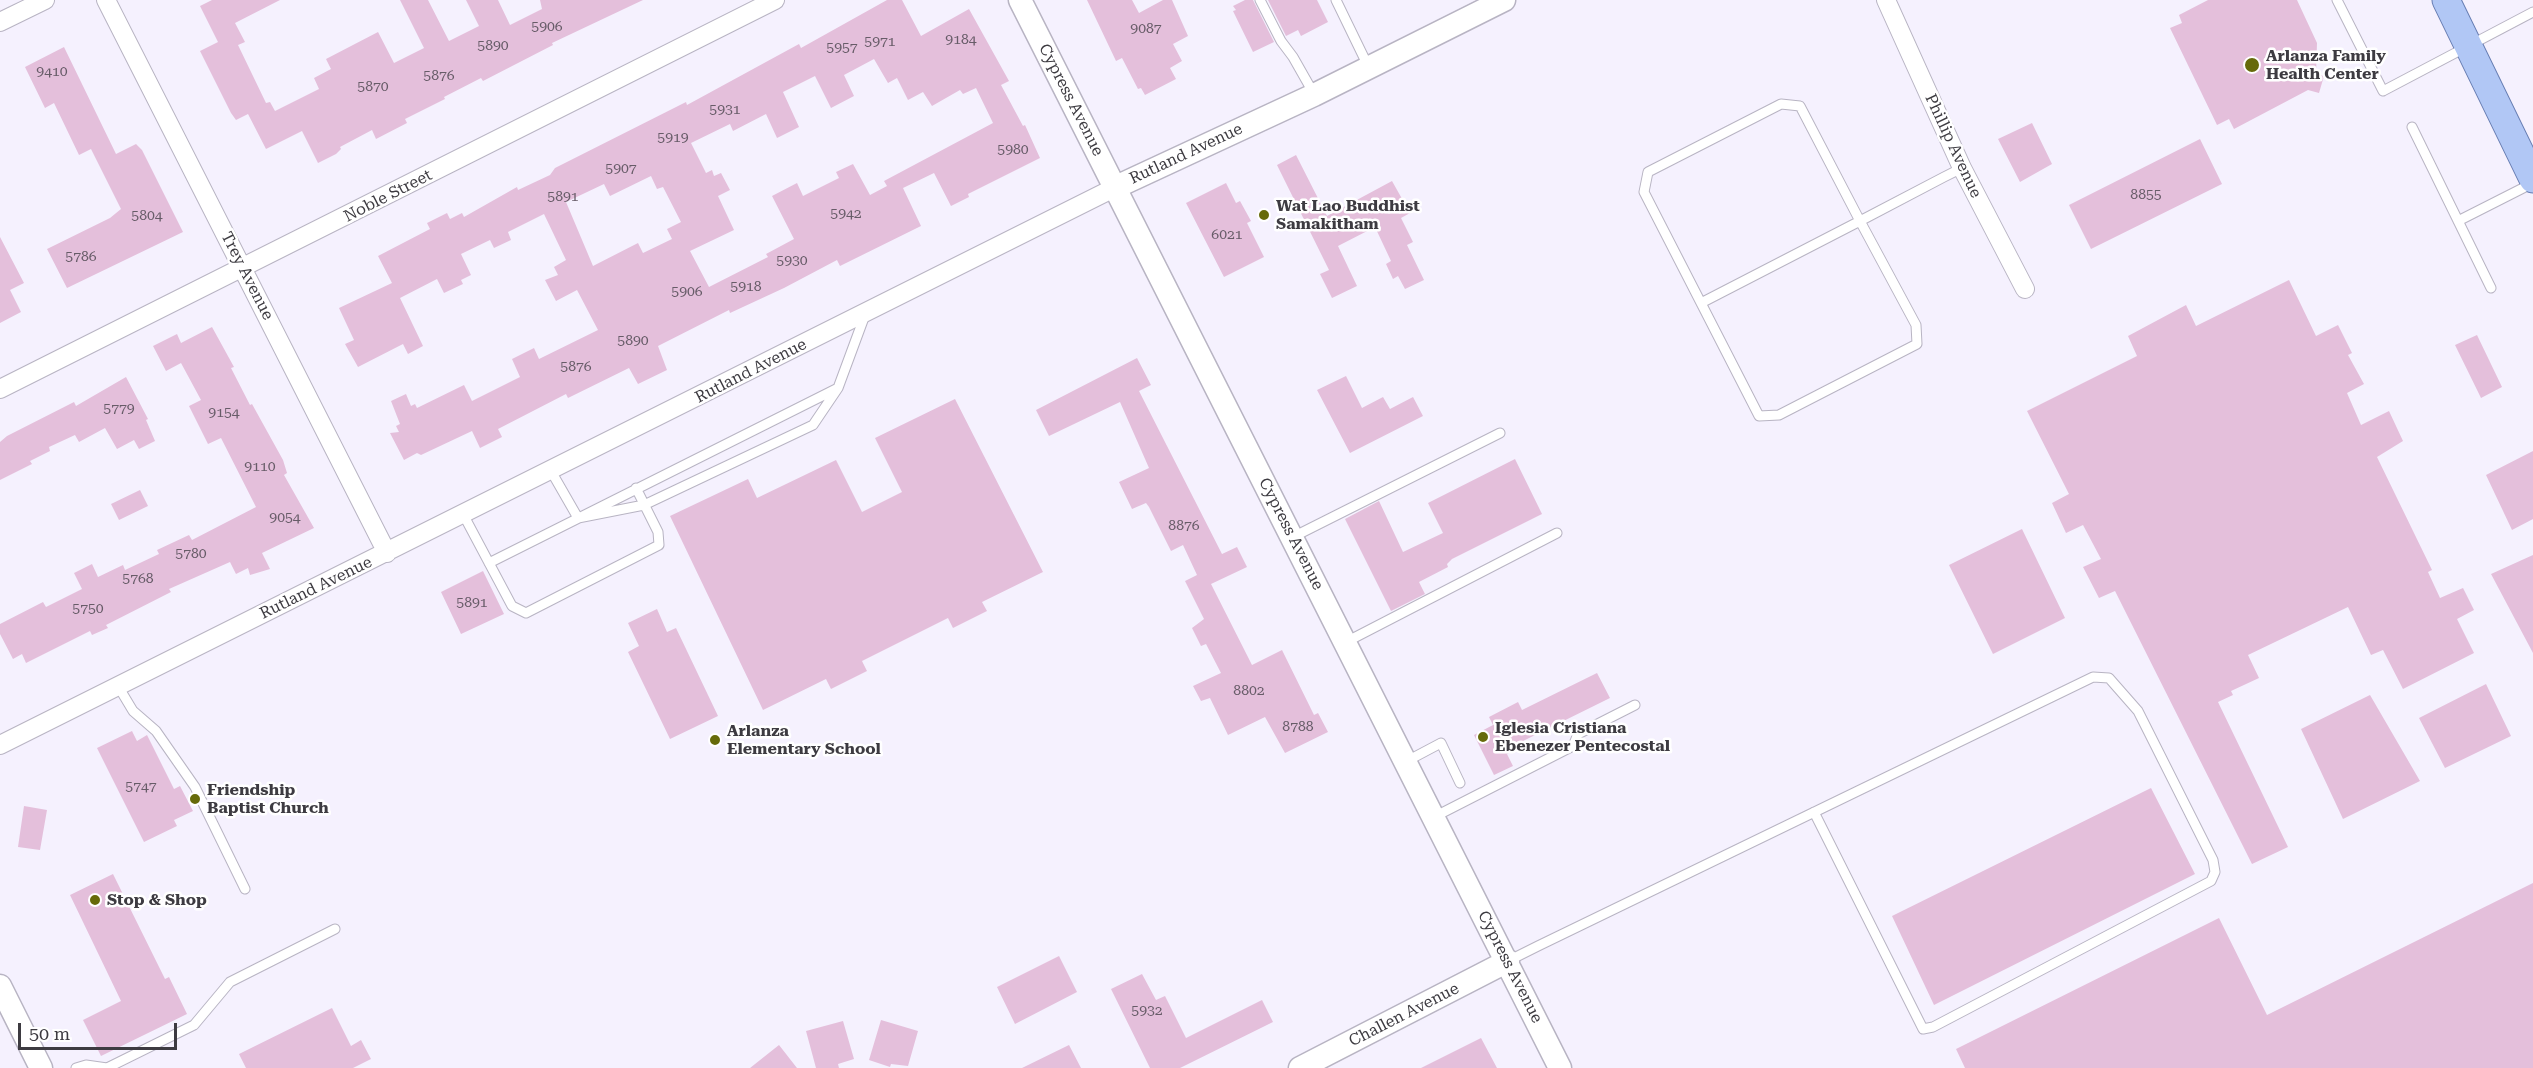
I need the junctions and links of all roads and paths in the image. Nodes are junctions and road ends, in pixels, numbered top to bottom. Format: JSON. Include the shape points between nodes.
{"nodes":[{"id":1,"x":45,"y":0,"type":"edge"},
{"id":2,"x":106,"y":0,"type":"edge"},
{"id":3,"x":775,"y":0,"type":"edge"},
{"id":4,"x":1020,"y":0,"type":"edge"},
{"id":5,"x":1260,"y":0,"type":"edge"},
{"id":6,"x":1336,"y":0,"type":"edge"},
{"id":7,"x":1504,"y":0,"type":"edge"},
{"id":8,"x":1886,"y":0,"type":"edge"},
{"id":9,"x":2337,"y":0,"type":"edge"},
{"id":10,"x":2446,"y":0,"type":"edge"},
{"id":11,"x":1479,"y":5,"type":"edge"},
{"id":12,"x":2533,"y":12,"type":"edge"},
{"id":13,"x":0,"y":22,"type":"edge"},
{"id":14,"x":2468,"y":46,"type":"junction"},
{"id":15,"x":1369,"y":68,"type":"junction"},
{"id":16,"x":1314,"y":95,"type":"junction"},
{"id":17,"x":2412,"y":127,"type":"dead end"},
{"id":18,"x":1962,"y":168,"type":"junction"},
{"id":19,"x":2533,"y":181,"type":"edge"},
{"id":20,"x":1116,"y":187,"type":"junction"},
{"id":21,"x":1860,"y":221,"type":"junction"},
{"id":22,"x":2458,"y":221,"type":"junction"},
{"id":23,"x":243,"y":269,"type":"junction"},
{"id":24,"x":2491,"y":288,"type":"dead end"},
{"id":25,"x":2025,"y":289,"type":"dead end"},
{"id":26,"x":1701,"y":303,"type":"junction"},
{"id":27,"x":865,"y":315,"type":"junction"},
{"id":28,"x":0,"y":388,"type":"edge"},
{"id":29,"x":838,"y":388,"type":"junction"},
{"id":30,"x":1500,"y":433,"type":"dead end"},
{"id":31,"x":551,"y":471,"type":"junction"},
{"id":32,"x":636,"y":488,"type":"junction"},
{"id":33,"x":644,"y":506,"type":"junction"},
{"id":34,"x":463,"y":514,"type":"junction"},
{"id":35,"x":578,"y":518,"type":"junction"},
{"id":36,"x":1557,"y":533,"type":"dead end"},
{"id":37,"x":1293,"y":537,"type":"junction"},
{"id":38,"x":387,"y":553,"type":"junction"},
{"id":39,"x":489,"y":563,"type":"junction"},
{"id":40,"x":1346,"y":642,"type":"junction"},
{"id":41,"x":118,"y":686,"type":"junction"},
{"id":42,"x":1635,"y":705,"type":"dead end"},
{"id":43,"x":0,"y":745,"type":"edge"},
{"id":44,"x":1407,"y":761,"type":"junction"},
{"id":45,"x":1460,"y":783,"type":"dead end"},
{"id":46,"x":1814,"y":812,"type":"junction"},
{"id":47,"x":1434,"y":817,"type":"junction"},
{"id":48,"x":245,"y":889,"type":"dead end"},
{"id":49,"x":335,"y":929,"type":"dead end"},
{"id":50,"x":1508,"y":961,"type":"junction"},
{"id":51,"x":0,"y":986,"type":"edge"},
{"id":52,"x":41,"y":1068,"type":"edge"},
{"id":53,"x":76,"y":1068,"type":"edge"},
{"id":54,"x":1300,"y":1068,"type":"edge"},
{"id":55,"x":1560,"y":1068,"type":"edge"}],
"edges":[{"from":1,"to":13,"type":"street"},
{"from":2,"to":23,"type":"street","name":"Trey Avenue"},
{"from":3,"to":23,"type":"street","name":"Noble Street"},
{"from":4,"to":20,"type":"street","name":"Cypress Avenue"},
{"from":5,"to":16,"type":"lane"},
{"from":6,"to":15,"type":"lane"},
{"from":7,"to":11,"type":"street","name":"Rutland Avenue"},
{"from":8,"to":18,"type":"street","name":"Phillip Avenue"},
{"from":9,"to":14,"type":"lane","via":[[2383,91]]},
{"from":10,"to":14,"type":"main road"},
{"from":11,"to":15,"type":"street","name":"Rutland Avenue"},
{"from":12,"to":14,"type":"lane"},
{"from":14,"to":19,"type":"main road"},
{"from":15,"to":16,"type":"street","name":"Rutland Avenue"},
{"from":16,"to":20,"type":"street","name":"Rutland Avenue"},
{"from":17,"to":22,"type":"lane"},
{"from":18,"to":21,"type":"lane"},
{"from":18,"to":25,"type":"street","name":"Phillip Avenue"},
{"from":19,"to":22,"type":"lane"},
{"from":20,"to":27,"type":"street","name":"Rutland Avenue"},
{"from":20,"to":37,"type":"street","name":"Cypress Avenue"},
{"from":21,"to":26,"type":"lane"},
{"from":21,"to":26,"type":"lane","via":[[1916,325],[1917,344],[1779,415],[1760,416]]},
{"from":21,"to":26,"type":"lane","via":[[1800,105],[1781,104],[1648,172],[1644,192]]},
{"from":22,"to":24,"type":"lane"},
{"from":23,"to":28,"type":"street","name":"Noble Street"},
{"from":23,"to":38,"type":"street","name":"Trey Avenue"},
{"from":27,"to":29,"type":"lane"},
{"from":27,"to":31,"type":"street","name":"Rutland Avenue"},
{"from":29,"to":32,"type":"lane"},
{"from":29,"to":33,"type":"lane","via":[[813,425]]},
{"from":30,"to":37,"type":"lane"},
{"from":31,"to":34,"type":"street","name":"Rutland Avenue"},
{"from":31,"to":35,"type":"lane"},
{"from":32,"to":33,"type":"lane"},
{"from":32,"to":35,"type":"lane"},
{"from":33,"to":35,"type":"lane"},
{"from":33,"to":39,"type":"lane","via":[[658,532],[659,545],[526,613],[512,606]]},
{"from":34,"to":38,"type":"street","name":"Rutland Avenue"},
{"from":34,"to":39,"type":"lane"},
{"from":35,"to":39,"type":"lane"},
{"from":36,"to":40,"type":"lane"},
{"from":37,"to":40,"type":"street","name":"Cypress Avenue"},
{"from":38,"to":41,"type":"street","name":"Rutland Avenue"},
{"from":40,"to":44,"type":"street","name":"Cypress Avenue"},
{"from":41,"to":43,"type":"street","name":"Rutland Avenue"},
{"from":41,"to":48,"type":"lane","via":[[133,711],[156,731],[195,787]]},
{"from":42,"to":47,"type":"lane","via":[[1578,734],[1574,746]]},
{"from":44,"to":45,"type":"lane","via":[[1441,743]]},
{"from":44,"to":47,"type":"street","name":"Cypress Avenue"},
{"from":46,"to":46,"type":"lane","via":[[1923,1029],[2211,881],[2215,872],[2138,711],[2109,678],[2093,677]]},
{"from":46,"to":50,"type":"lane"},
{"from":47,"to":50,"type":"street","name":"Cypress Avenue"},
{"from":49,"to":53,"type":"lane","via":[[230,982],[194,1025],[108,1068]]},
{"from":50,"to":54,"type":"street","name":"Challen Avenue"},
{"from":50,"to":55,"type":"street","name":"Cypress Avenue"},
{"from":51,"to":52,"type":"street"}]}
